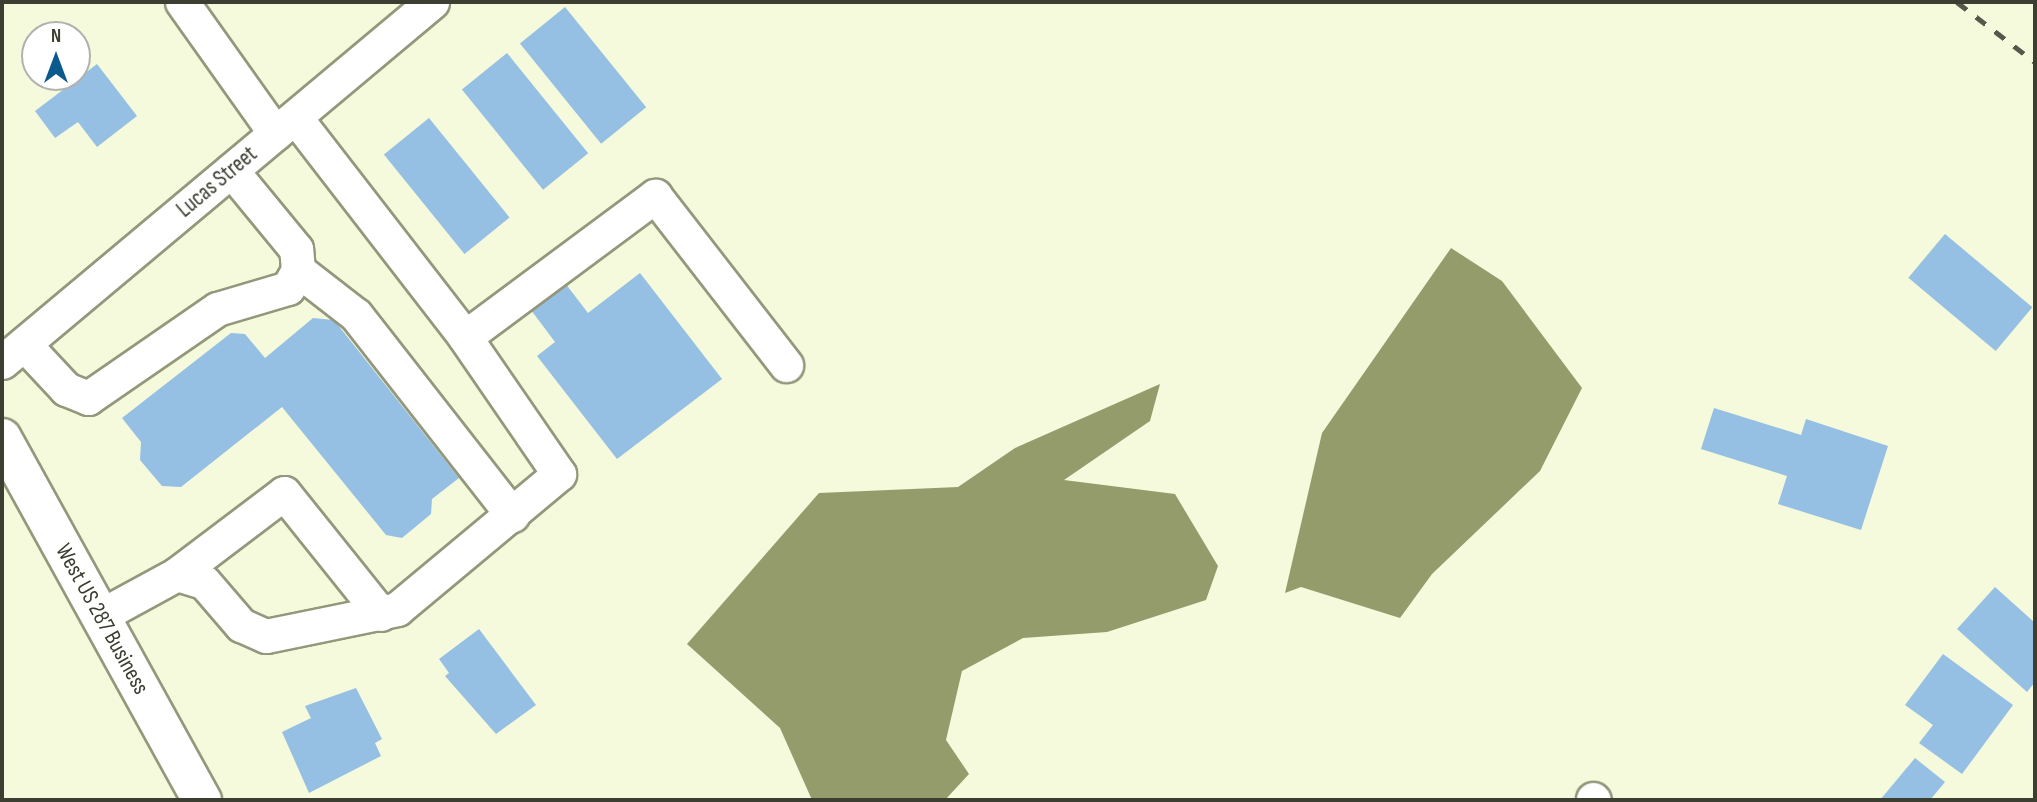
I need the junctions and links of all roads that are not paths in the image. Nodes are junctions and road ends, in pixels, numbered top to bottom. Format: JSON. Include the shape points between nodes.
{"nodes":[{"id":1,"x":181,"y":2,"type":"edge"},
{"id":2,"x":432,"y":2,"type":"edge"},
{"id":3,"x":285,"y":125,"type":"junction"},
{"id":4,"x":231,"y":170,"type":"junction"},
{"id":5,"x":298,"y":270,"type":"junction"},
{"id":6,"x":465,"y":337,"type":"junction"},
{"id":7,"x":13,"y":353,"type":"edge"},
{"id":8,"x":786,"y":365,"type":"dead end"},
{"id":9,"x":2,"y":438,"type":"edge"},
{"id":10,"x":512,"y":515,"type":"junction"},
{"id":11,"x":177,"y":574,"type":"junction"},
{"id":12,"x":381,"y":614,"type":"junction"},
{"id":13,"x":100,"y":616,"type":"junction"},
{"id":14,"x":202,"y":800,"type":"edge"}],
"edges":[{"from":1,"to":3,"type":"street"},
{"from":2,"to":3,"type":"street","name":"Lucas Street"},
{"from":3,"to":4,"type":"street","name":"Lucas Street"},
{"from":3,"to":6,"type":"street"},
{"from":4,"to":5,"type":"street","via":[[289,238]]},
{"from":4,"to":7,"type":"street","name":"Lucas Street"},
{"from":5,"to":7,"type":"street","via":[[288,288],[217,309],[88,398]]},
{"from":5,"to":10,"type":"street","via":[[356,315]]},
{"from":6,"to":8,"type":"street","via":[[655,196]]},
{"from":6,"to":10,"type":"street","via":[[558,474]]},
{"from":9,"to":13,"type":"main road","name":"West US 287 Business"},
{"from":10,"to":12,"type":"street","via":[[397,609]]},
{"from":11,"to":12,"type":"street","via":[[204,582],[241,625],[265,636]]},
{"from":11,"to":12,"type":"street","via":[[284,493]]},
{"from":11,"to":13,"type":"street"},
{"from":13,"to":14,"type":"main road","name":"West US 287 Business"}]}
